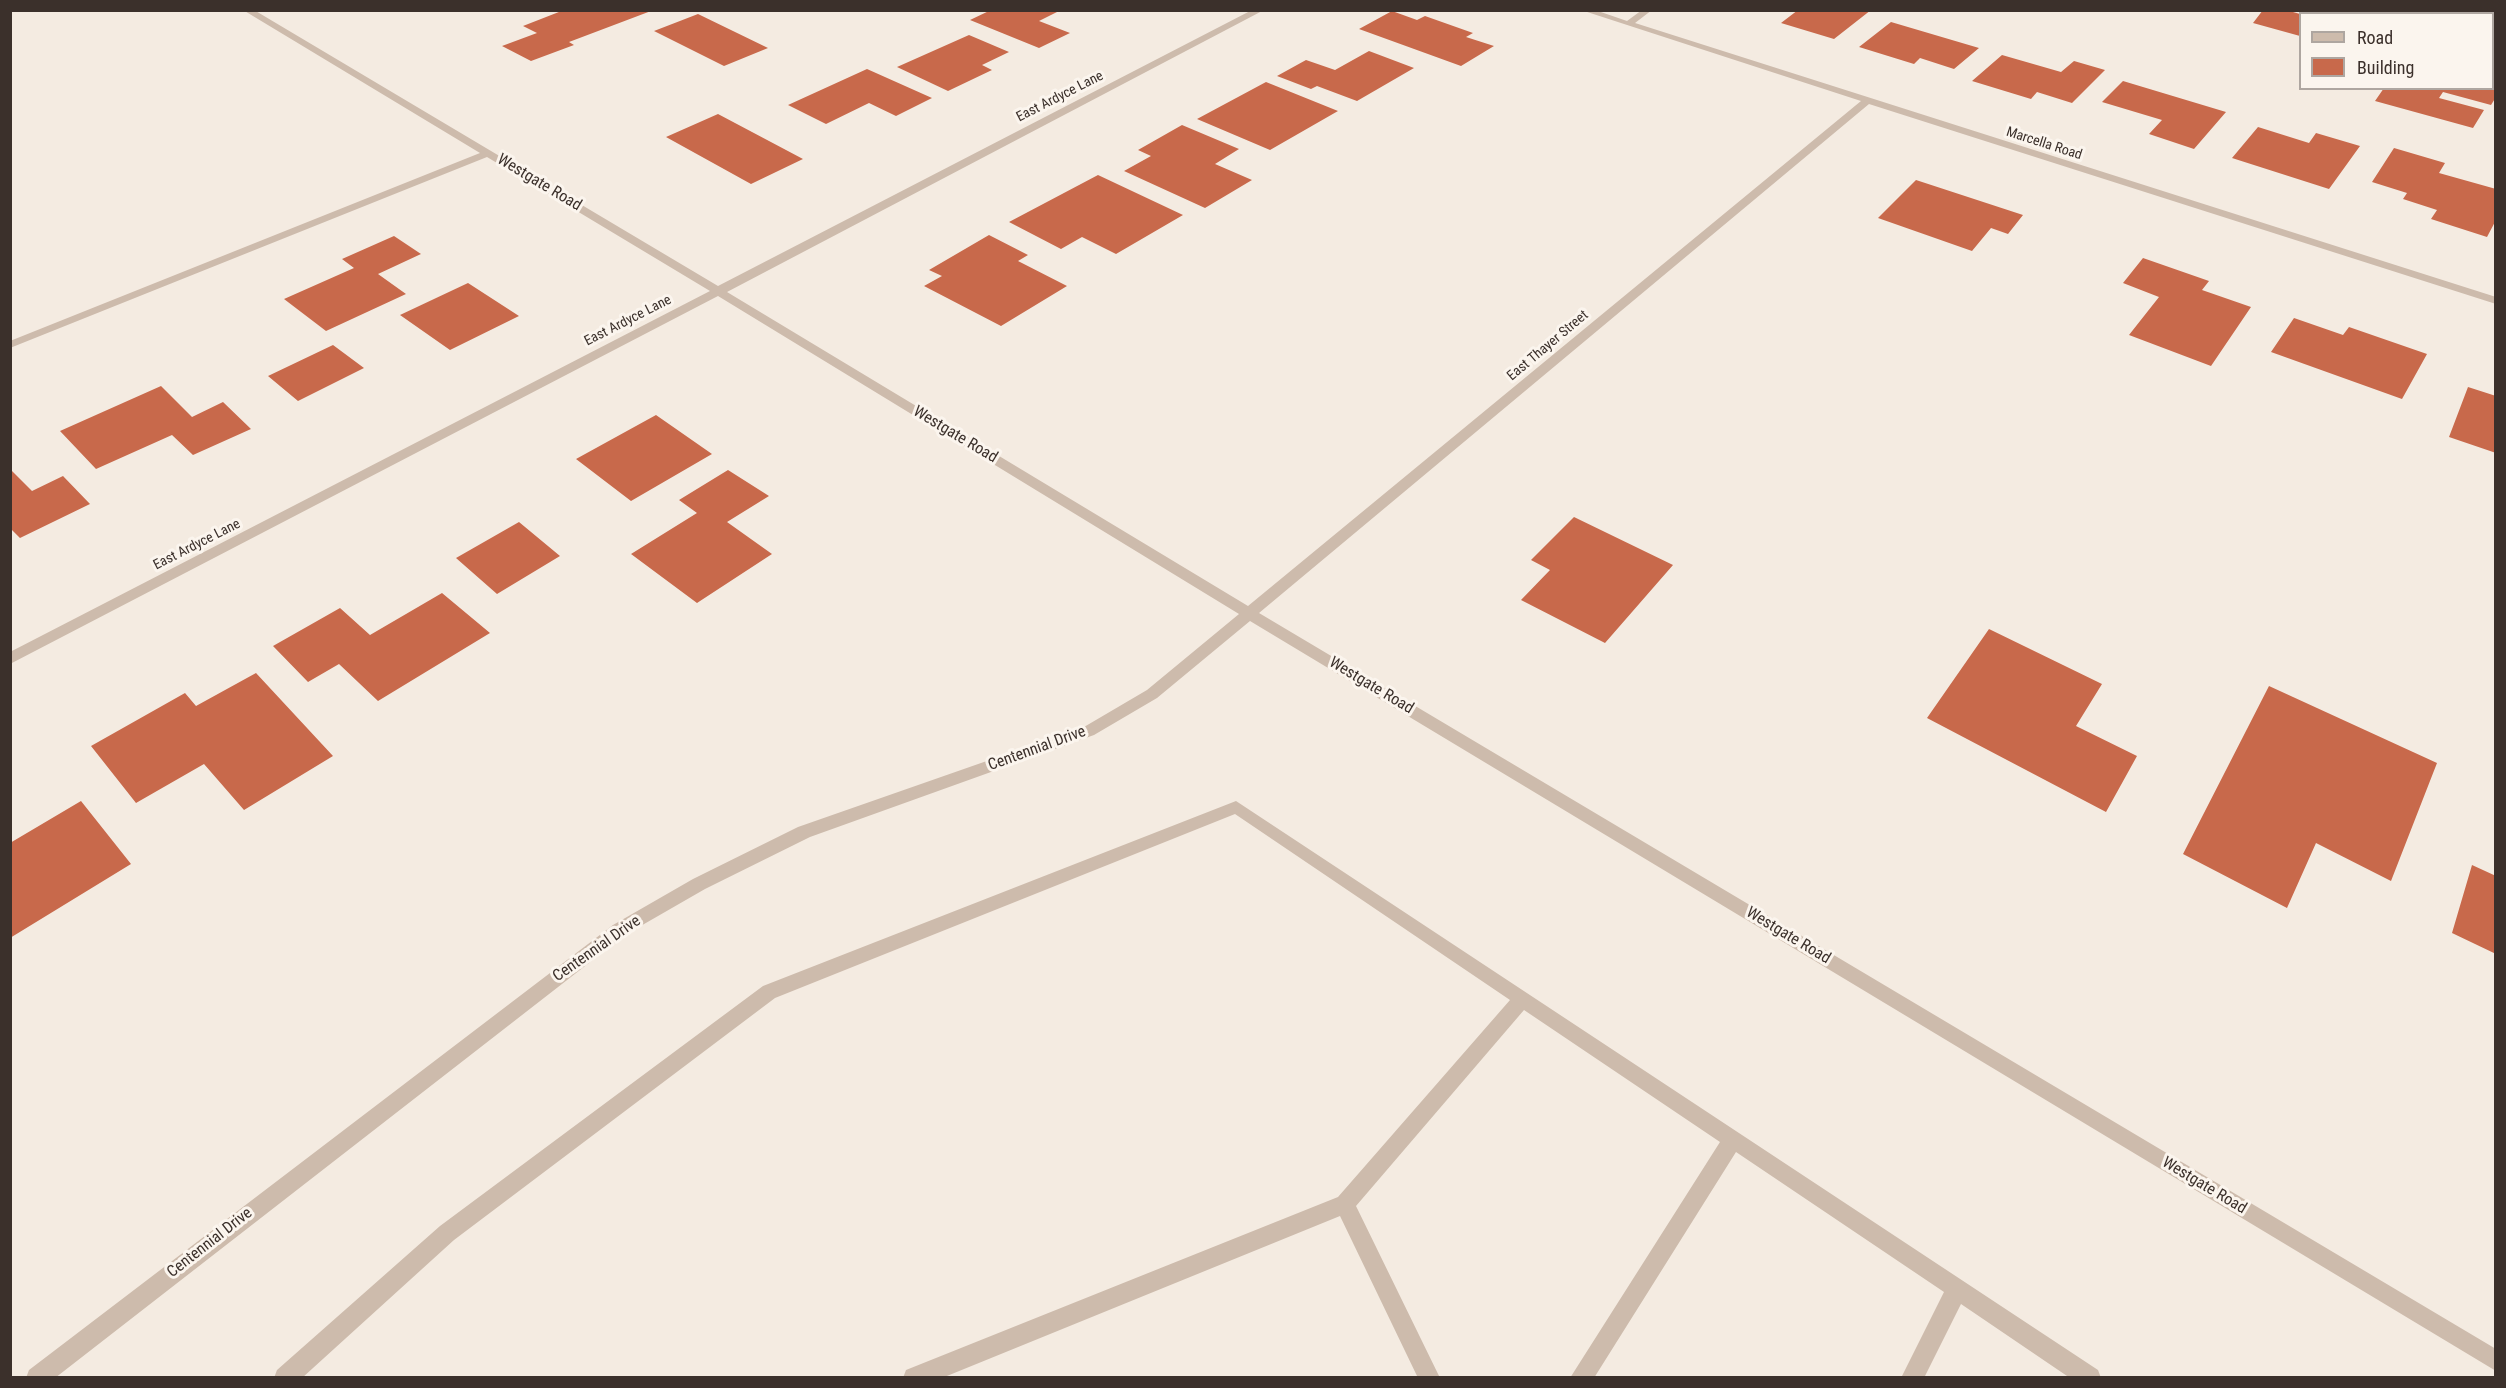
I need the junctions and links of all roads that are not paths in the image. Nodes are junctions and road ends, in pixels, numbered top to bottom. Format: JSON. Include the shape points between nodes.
{"nodes":[{"id":1,"x":247,"y":10,"type":"edge"},
{"id":2,"x":1260,"y":10,"type":"edge"},
{"id":3,"x":1585,"y":10,"type":"edge"},
{"id":4,"x":1648,"y":10,"type":"edge"},
{"id":5,"x":1628,"y":24,"type":"junction"},
{"id":6,"x":1866,"y":102,"type":"junction"},
{"id":7,"x":488,"y":153,"type":"junction"},
{"id":8,"x":718,"y":291,"type":"junction"},
{"id":9,"x":2496,"y":301,"type":"edge"},
{"id":10,"x":10,"y":345,"type":"edge"},
{"id":11,"x":1250,"y":614,"type":"junction"},
{"id":12,"x":10,"y":659,"type":"edge"},
{"id":13,"x":1523,"y":998,"type":"junction"},
{"id":14,"x":1733,"y":1139,"type":"junction"},
{"id":15,"x":1345,"y":1204,"type":"junction"},
{"id":16,"x":1956,"y":1288,"type":"junction"},
{"id":17,"x":2496,"y":1361,"type":"edge"},
{"id":18,"x":37,"y":1377,"type":"edge"},
{"id":19,"x":285,"y":1377,"type":"edge"},
{"id":20,"x":914,"y":1377,"type":"edge"},
{"id":21,"x":1428,"y":1377,"type":"edge"},
{"id":22,"x":1581,"y":1377,"type":"edge"},
{"id":23,"x":1912,"y":1377,"type":"edge"},
{"id":24,"x":2090,"y":1377,"type":"edge"}],
"edges":[{"from":1,"to":7,"type":"street","name":"Westgate Road"},
{"from":2,"to":8,"type":"street","name":"East Ardyce Lane"},
{"from":3,"to":5,"type":"street","name":"Marcella Road"},
{"from":4,"to":5,"type":"street"},
{"from":5,"to":6,"type":"street","name":"Marcella Road"},
{"from":6,"to":9,"type":"street","name":"Marcella Road"},
{"from":6,"to":11,"type":"street","name":"East Thayer Street"},
{"from":7,"to":8,"type":"street","name":"Westgate Road"},
{"from":7,"to":10,"type":"street"},
{"from":8,"to":11,"type":"street","name":"Westgate Road"},
{"from":8,"to":12,"type":"street","name":"East Ardyce Lane"},
{"from":11,"to":17,"type":"street","name":"Westgate Road"},
{"from":11,"to":18,"type":"street","name":"Centennial Drive","via":[[1152,694],[1089,731],[804,832],[699,884],[619,930]]},
{"from":13,"to":14,"type":"street"},
{"from":13,"to":15,"type":"street"},
{"from":13,"to":19,"type":"street","via":[[1236,807],[768,992],[447,1233]]},
{"from":14,"to":16,"type":"street"},
{"from":14,"to":22,"type":"street"},
{"from":15,"to":20,"type":"street"},
{"from":15,"to":21,"type":"street"},
{"from":16,"to":23,"type":"street"},
{"from":16,"to":24,"type":"street"}]}
